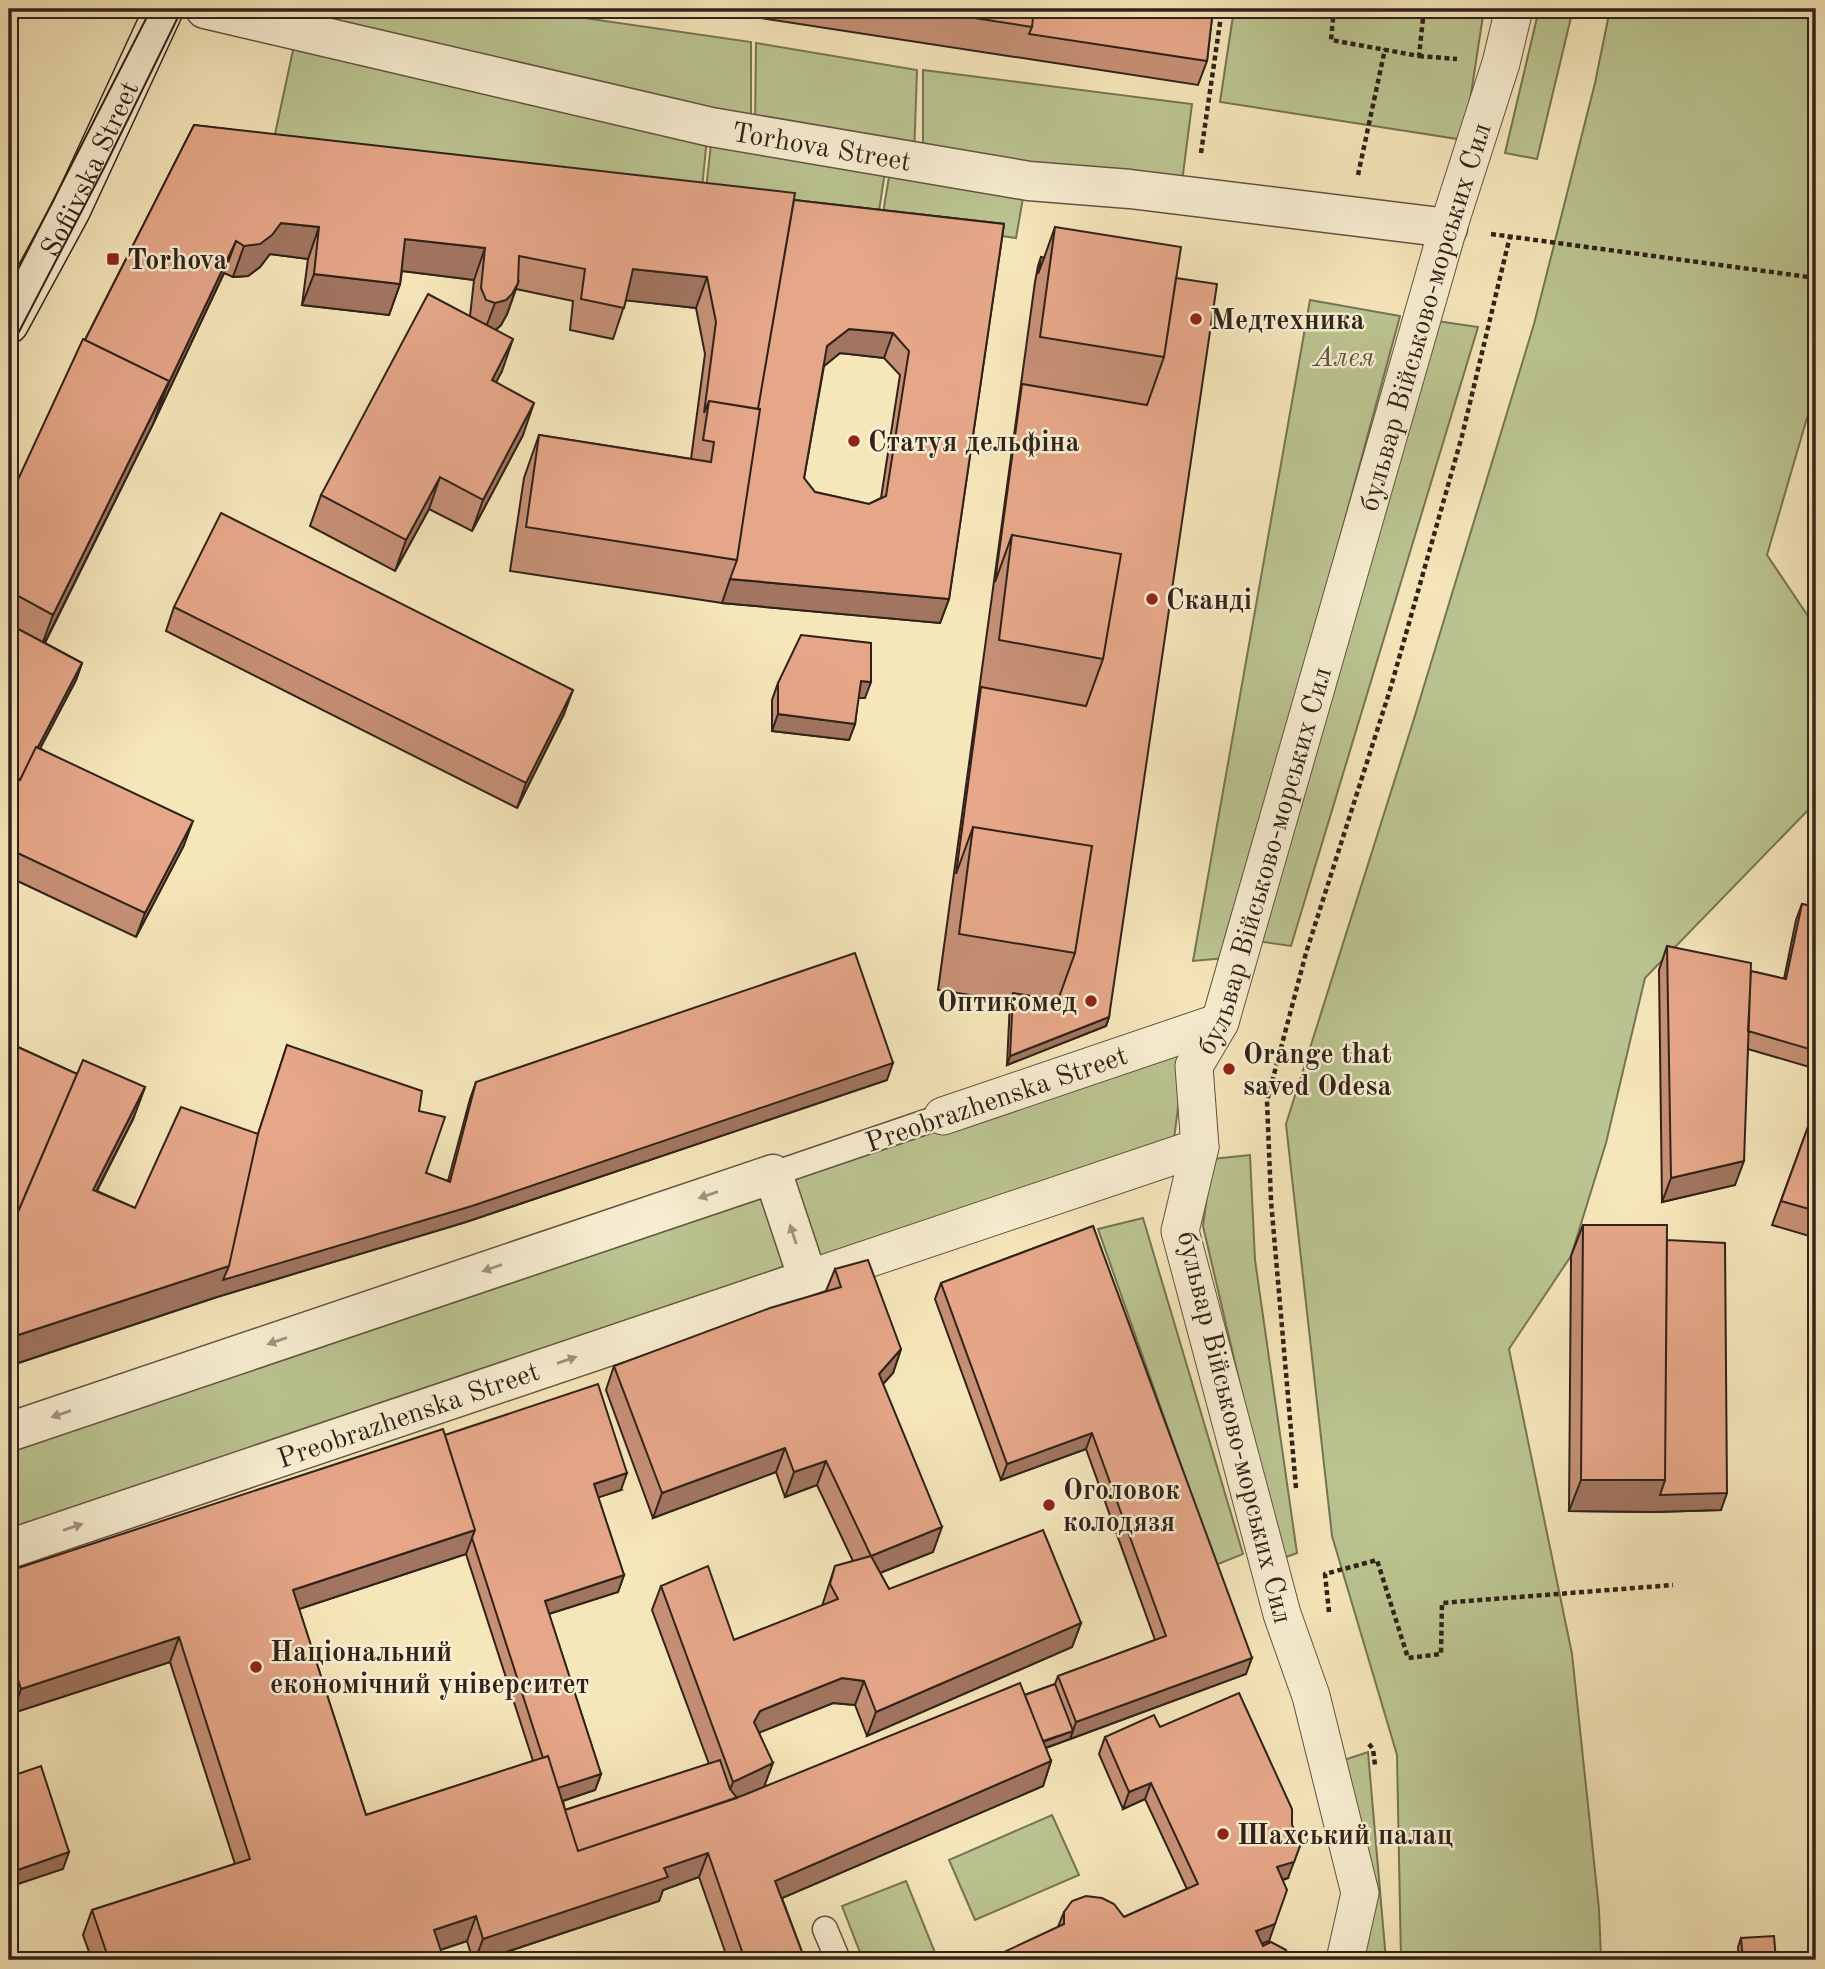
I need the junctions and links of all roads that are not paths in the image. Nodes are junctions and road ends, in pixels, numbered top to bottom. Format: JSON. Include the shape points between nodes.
{"nodes":[{"id":1,"x":164,"y":9,"type":"edge"},
{"id":2,"x":205,"y":9,"type":"edge"},
{"id":3,"x":1514,"y":9,"type":"edge"},
{"id":4,"x":1448,"y":228,"type":"junction"},
{"id":5,"x":9,"y":324,"type":"edge"},
{"id":6,"x":1220,"y":1022,"type":"junction"},
{"id":7,"x":943,"y":1116,"type":"joint"},
{"id":8,"x":1200,"y":1147,"type":"junction"},
{"id":9,"x":773,"y":1174,"type":"junction"},
{"id":10,"x":808,"y":1279,"type":"junction"},
{"id":11,"x":9,"y":1432,"type":"edge"},
{"id":12,"x":9,"y":1549,"type":"edge"},
{"id":13,"x":825,"y":1929,"type":"dead end"},
{"id":14,"x":838,"y":1960,"type":"edge"},
{"id":15,"x":1345,"y":1960,"type":"edge"}],
"edges":[{"from":1,"to":5,"type":"street","name":"Sofiivska Street","via":[[71,210]]},
{"from":2,"to":4,"type":"street","name":"Torhova Street","via":[[711,127],[1029,181],[1130,188]]},
{"from":3,"to":4,"type":"street","name":"бульвар Військово-морських Сил"},
{"from":4,"to":6,"type":"street","name":"бульвар Військово-морських Сил"},
{"from":6,"to":7,"type":"street","name":"Preobrazhenska Street"},
{"from":6,"to":8,"type":"street","name":"бульвар Військово-морських Сил","via":[[1195,1066]]},
{"from":7,"to":9,"type":"lane","name":"Preobrazhenska Street"},
{"from":8,"to":10,"type":"street","name":"Preobrazhenska Street"},
{"from":8,"to":15,"type":"street","name":"бульвар Військово-морських Сил","via":[[1180,1231],[1282,1614],[1311,1696],[1360,1893]]},
{"from":10,"to":9,"type":"street","one_way":true},
{"from":9,"to":11,"type":"street","name":"Preobrazhenska Street","one_way":true},
{"from":12,"to":10,"type":"street","name":"Preobrazhenska Street","one_way":true},
{"from":13,"to":14,"type":"lane"}]}
